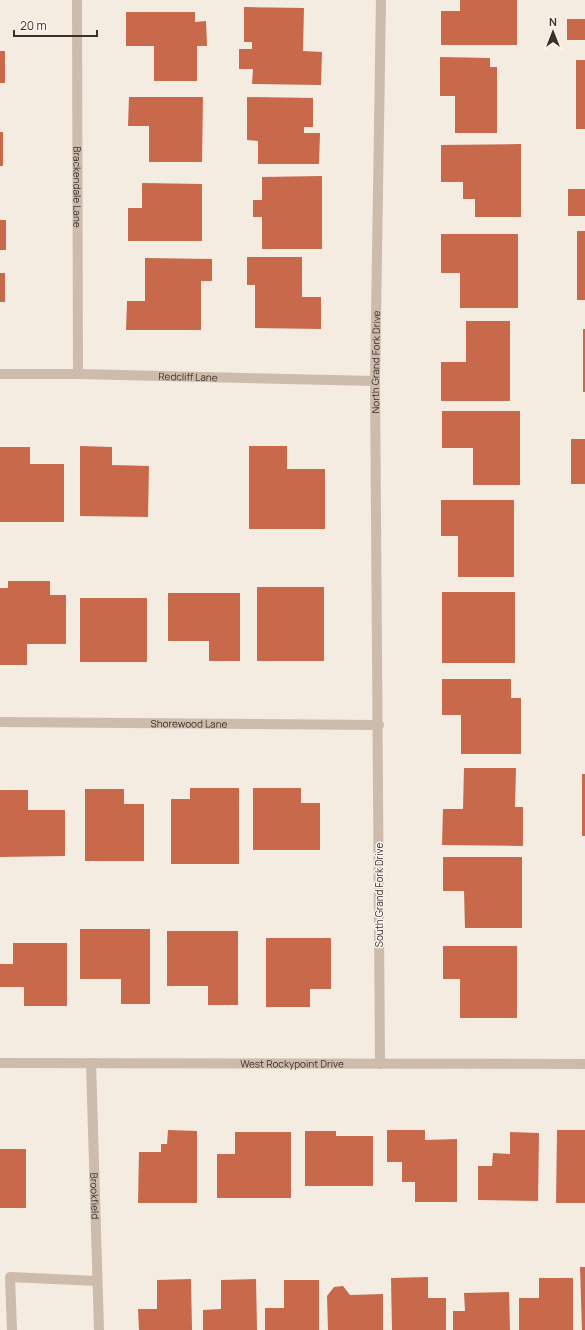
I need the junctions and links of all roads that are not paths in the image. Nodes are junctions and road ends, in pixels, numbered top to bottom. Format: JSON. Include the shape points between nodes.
{"nodes":[{"id":1,"x":77,"y":0,"type":"edge"},
{"id":2,"x":381,"y":0,"type":"edge"},
{"id":3,"x":0,"y":374,"type":"edge"},
{"id":4,"x":78,"y":374,"type":"junction"},
{"id":5,"x":375,"y":382,"type":"junction"},
{"id":6,"x":0,"y":722,"type":"edge"},
{"id":7,"x":378,"y":725,"type":"junction"},
{"id":8,"x":0,"y":1063,"type":"edge"},
{"id":9,"x":91,"y":1063,"type":"junction"},
{"id":10,"x":380,"y":1064,"type":"junction"},
{"id":11,"x":585,"y":1064,"type":"edge"},
{"id":12,"x":5,"y":1277,"type":"edge"},
{"id":13,"x":97,"y":1282,"type":"junction"},
{"id":14,"x":12,"y":1330,"type":"edge"},
{"id":15,"x":99,"y":1330,"type":"edge"}],
"edges":[{"from":1,"to":4,"type":"street","name":"Brackendale Lane"},
{"from":2,"to":5,"type":"street","name":"North Grand Fork Drive"},
{"from":3,"to":4,"type":"street","name":"Redcliff Lane"},
{"from":4,"to":5,"type":"street","name":"Redcliff Lane"},
{"from":5,"to":7,"type":"street","name":"North Grand Fork Drive"},
{"from":6,"to":7,"type":"street","name":"Shorewood Lane"},
{"from":7,"to":10,"type":"street","name":"South Grand Fork Drive"},
{"from":8,"to":9,"type":"street","name":"West Rockypoint Drive"},
{"from":9,"to":10,"type":"street","name":"West Rockypoint Drive"},
{"from":9,"to":13,"type":"street","name":"Brookfield"},
{"from":10,"to":11,"type":"street","name":"West Rockypoint Drive"},
{"from":12,"to":13,"type":"street"},
{"from":12,"to":14,"type":"street"},
{"from":13,"to":15,"type":"street","name":"Brookfield"}]}
